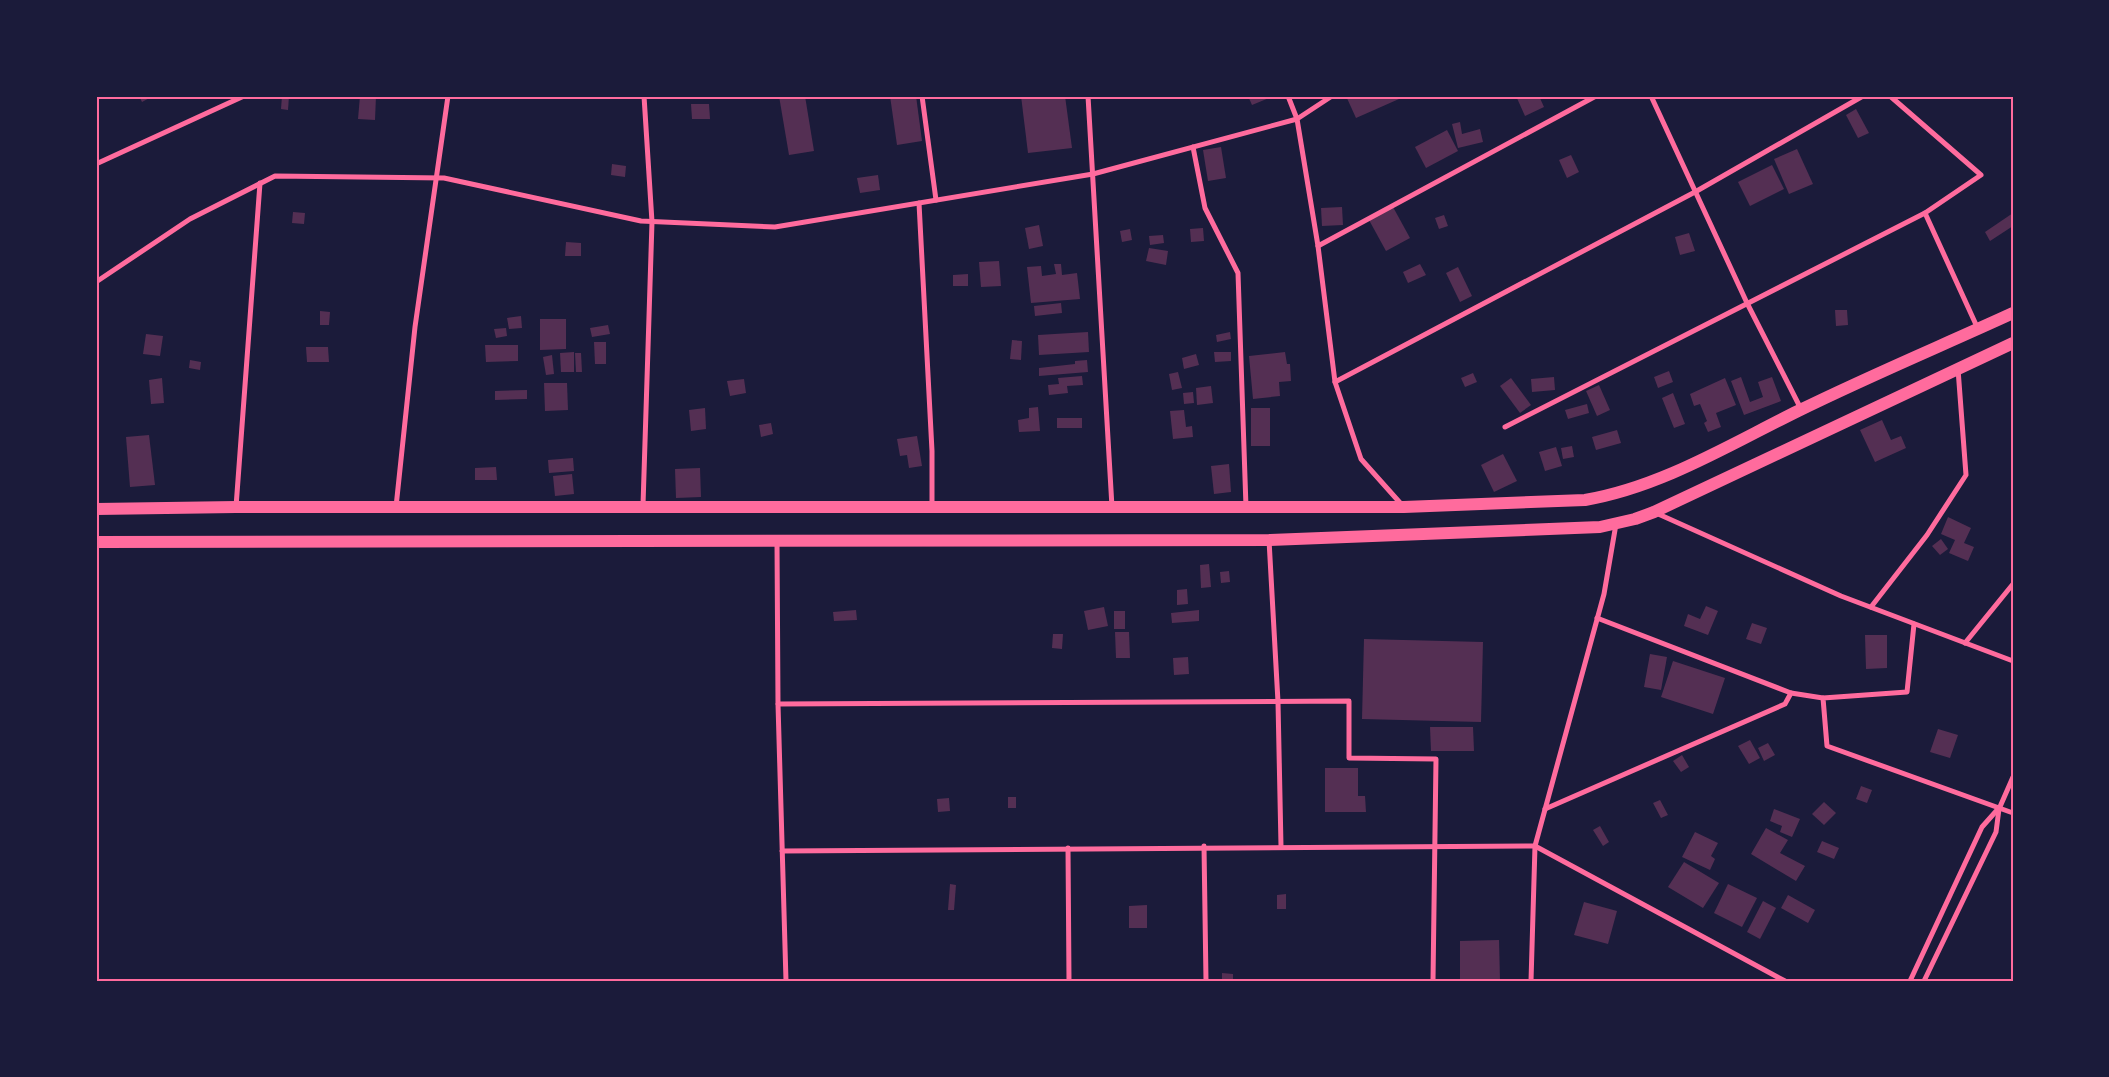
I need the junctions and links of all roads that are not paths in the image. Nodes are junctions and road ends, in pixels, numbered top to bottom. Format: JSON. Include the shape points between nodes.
{"nodes":[{"id":1,"x":244,"y":96,"type":"edge"},
{"id":2,"x":448,"y":96,"type":"edge"},
{"id":3,"x":644,"y":96,"type":"edge"},
{"id":4,"x":922,"y":96,"type":"edge"},
{"id":5,"x":1088,"y":96,"type":"edge"},
{"id":6,"x":1288,"y":96,"type":"edge"},
{"id":7,"x":1332,"y":96,"type":"edge"},
{"id":8,"x":1596,"y":96,"type":"edge"},
{"id":9,"x":1651,"y":96,"type":"edge"},
{"id":10,"x":1863,"y":96,"type":"edge"},
{"id":11,"x":1890,"y":96,"type":"edge"},
{"id":12,"x":1297,"y":120,"type":"junction"},
{"id":13,"x":1193,"y":147,"type":"junction"},
{"id":14,"x":96,"y":164,"type":"edge"},
{"id":15,"x":1093,"y":174,"type":"junction"},
{"id":16,"x":435,"y":178,"type":"junction"},
{"id":17,"x":260,"y":183,"type":"junction"},
{"id":18,"x":1695,"y":192,"type":"junction"},
{"id":19,"x":936,"y":200,"type":"junction"},
{"id":20,"x":919,"y":203,"type":"junction"},
{"id":21,"x":1925,"y":213,"type":"junction"},
{"id":22,"x":652,"y":222,"type":"junction"},
{"id":23,"x":1318,"y":246,"type":"junction"},
{"id":24,"x":96,"y":282,"type":"edge"},
{"id":25,"x":1747,"y":302,"type":"junction"},
{"id":26,"x":2013,"y":313,"type":"edge"},
{"id":27,"x":1978,"y":329,"type":"junction"},
{"id":28,"x":2013,"y":343,"type":"edge"},
{"id":29,"x":1958,"y":369,"type":"junction"},
{"id":30,"x":1335,"y":382,"type":"junction"},
{"id":31,"x":1801,"y":410,"type":"junction"},
{"id":32,"x":1505,"y":427,"type":"dead end"},
{"id":33,"x":236,"y":507,"type":"junction"},
{"id":34,"x":932,"y":507,"type":"junction"},
{"id":35,"x":1112,"y":507,"type":"junction"},
{"id":36,"x":1246,"y":507,"type":"junction"},
{"id":37,"x":1404,"y":507,"type":"junction"},
{"id":38,"x":396,"y":508,"type":"junction"},
{"id":39,"x":643,"y":508,"type":"junction"},
{"id":40,"x":96,"y":509,"type":"edge"},
{"id":41,"x":1654,"y":512,"type":"junction"},
{"id":42,"x":1616,"y":524,"type":"junction"},
{"id":43,"x":1269,"y":540,"type":"junction"},
{"id":44,"x":777,"y":541,"type":"junction"},
{"id":45,"x":96,"y":542,"type":"edge"},
{"id":46,"x":2013,"y":584,"type":"edge"},
{"id":47,"x":1871,"y":607,"type":"junction"},
{"id":48,"x":1597,"y":618,"type":"junction"},
{"id":49,"x":1914,"y":624,"type":"junction"},
{"id":50,"x":1965,"y":643,"type":"junction"},
{"id":51,"x":2013,"y":661,"type":"edge"},
{"id":52,"x":1792,"y":693,"type":"junction"},
{"id":53,"x":1823,"y":698,"type":"junction"},
{"id":54,"x":1278,"y":702,"type":"junction"},
{"id":55,"x":778,"y":704,"type":"junction"},
{"id":56,"x":2013,"y":777,"type":"edge"},
{"id":57,"x":1545,"y":809,"type":"junction"},
{"id":58,"x":1998,"y":809,"type":"junction"},
{"id":59,"x":2013,"y":813,"type":"edge"},
{"id":60,"x":1204,"y":846,"type":"junction"},
{"id":61,"x":1282,"y":846,"type":"junction"},
{"id":62,"x":1435,"y":846,"type":"junction"},
{"id":63,"x":1535,"y":846,"type":"junction"},
{"id":64,"x":1068,"y":848,"type":"junction"},
{"id":65,"x":782,"y":851,"type":"junction"},
{"id":66,"x":786,"y":981,"type":"edge"},
{"id":67,"x":1069,"y":981,"type":"edge"},
{"id":68,"x":1206,"y":981,"type":"edge"},
{"id":69,"x":1433,"y":981,"type":"edge"},
{"id":70,"x":1531,"y":981,"type":"edge"},
{"id":71,"x":1786,"y":981,"type":"edge"},
{"id":72,"x":1910,"y":981,"type":"edge"},
{"id":73,"x":1924,"y":981,"type":"edge"}],
"edges":[{"from":1,"to":14,"type":"street"},
{"from":2,"to":16,"type":"street"},
{"from":3,"to":22,"type":"street"},
{"from":4,"to":19,"type":"street"},
{"from":5,"to":15,"type":"street"},
{"from":6,"to":12,"type":"street"},
{"from":7,"to":12,"type":"street"},
{"from":8,"to":23,"type":"street"},
{"from":9,"to":18,"type":"street"},
{"from":10,"to":18,"type":"street"},
{"from":11,"to":21,"type":"street","via":[[1981,175]]},
{"from":12,"to":13,"type":"street"},
{"from":12,"to":23,"type":"street"},
{"from":13,"to":15,"type":"street"},
{"from":13,"to":36,"type":"street","via":[[1205,208],[1238,273]]},
{"from":15,"to":19,"type":"street"},
{"from":15,"to":35,"type":"street"},
{"from":16,"to":17,"type":"street","via":[[275,176]]},
{"from":16,"to":22,"type":"street"},
{"from":16,"to":38,"type":"street"},
{"from":17,"to":24,"type":"street","via":[[190,218]]},
{"from":17,"to":33,"type":"street"},
{"from":18,"to":25,"type":"street"},
{"from":18,"to":30,"type":"street"},
{"from":19,"to":20,"type":"street"},
{"from":20,"to":22,"type":"street","via":[[775,227]]},
{"from":20,"to":34,"type":"street"},
{"from":21,"to":25,"type":"street"},
{"from":21,"to":27,"type":"street"},
{"from":22,"to":39,"type":"street"},
{"from":23,"to":30,"type":"street"},
{"from":25,"to":31,"type":"street"},
{"from":25,"to":32,"type":"street"},
{"from":26,"to":27,"type":"main road"},
{"from":27,"to":31,"type":"main road"},
{"from":28,"to":29,"type":"main road"},
{"from":29,"to":41,"type":"main road"},
{"from":29,"to":47,"type":"street","via":[[1966,475],[1927,535]]},
{"from":30,"to":37,"type":"street","via":[[1361,459]]},
{"from":31,"to":37,"type":"main road","via":[[1668,475],[1611,496],[1558,502]]},
{"from":33,"to":38,"type":"main road"},
{"from":33,"to":40,"type":"main road"},
{"from":34,"to":35,"type":"main road"},
{"from":34,"to":39,"type":"main road"},
{"from":35,"to":36,"type":"main road"},
{"from":36,"to":37,"type":"main road"},
{"from":38,"to":39,"type":"main road"},
{"from":41,"to":42,"type":"main road"},
{"from":41,"to":47,"type":"street"},
{"from":42,"to":43,"type":"main road"},
{"from":42,"to":48,"type":"street"},
{"from":43,"to":44,"type":"main road"},
{"from":43,"to":54,"type":"street"},
{"from":44,"to":45,"type":"main road"},
{"from":44,"to":55,"type":"street"},
{"from":46,"to":50,"type":"street"},
{"from":47,"to":49,"type":"street"},
{"from":48,"to":52,"type":"street"},
{"from":48,"to":57,"type":"street"},
{"from":49,"to":50,"type":"street"},
{"from":49,"to":53,"type":"street","via":[[1906,692]]},
{"from":50,"to":51,"type":"street"},
{"from":52,"to":53,"type":"street"},
{"from":52,"to":57,"type":"street","via":[[1785,704]]},
{"from":53,"to":58,"type":"street","via":[[1827,746]]},
{"from":54,"to":55,"type":"street"},
{"from":54,"to":61,"type":"street"},
{"from":54,"to":62,"type":"street","via":[[1349,701],[1349,758],[1436,759]]},
{"from":55,"to":65,"type":"street"},
{"from":56,"to":58,"type":"street"},
{"from":57,"to":63,"type":"street"},
{"from":58,"to":59,"type":"street"},
{"from":58,"to":72,"type":"street","via":[[1982,827]]},
{"from":58,"to":73,"type":"street","via":[[1996,832]]},
{"from":60,"to":61,"type":"street"},
{"from":60,"to":64,"type":"street"},
{"from":60,"to":68,"type":"street"},
{"from":61,"to":62,"type":"street"},
{"from":62,"to":63,"type":"street"},
{"from":62,"to":69,"type":"street"},
{"from":63,"to":70,"type":"street"},
{"from":63,"to":71,"type":"street"},
{"from":64,"to":65,"type":"street"},
{"from":64,"to":67,"type":"street"},
{"from":65,"to":66,"type":"street"}]}
